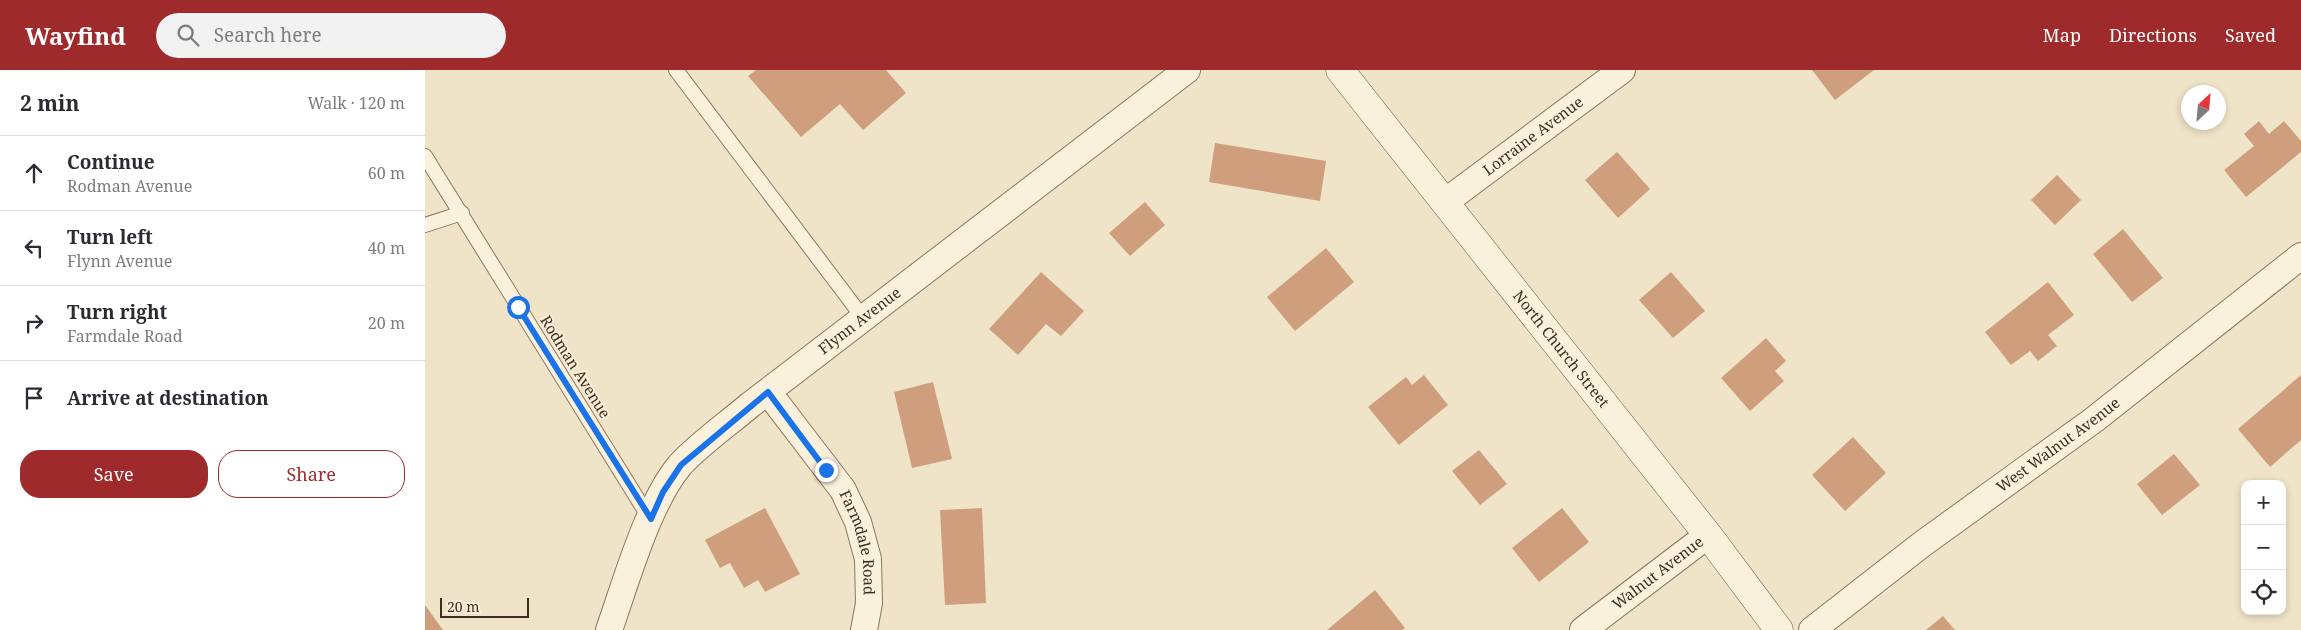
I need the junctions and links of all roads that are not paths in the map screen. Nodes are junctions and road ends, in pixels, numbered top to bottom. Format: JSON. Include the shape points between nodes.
{"nodes":[{"id":1,"x":676,"y":70,"type":"edge"},
{"id":2,"x":1187,"y":70,"type":"edge"},
{"id":3,"x":1340,"y":70,"type":"edge"},
{"id":4,"x":1622,"y":70,"type":"edge"},
{"id":5,"x":425,"y":156,"type":"edge"},
{"id":6,"x":1445,"y":202,"type":"junction"},
{"id":7,"x":462,"y":213,"type":"junction"},
{"id":8,"x":425,"y":224,"type":"edge"},
{"id":9,"x":2301,"y":256,"type":"edge"},
{"id":10,"x":864,"y":319,"type":"junction"},
{"id":11,"x":768,"y":392,"type":"junction"},
{"id":12,"x":651,"y":519,"type":"junction"},
{"id":13,"x":1708,"y":535,"type":"junction"},
{"id":14,"x":609,"y":630,"type":"edge"},
{"id":15,"x":864,"y":630,"type":"edge"},
{"id":16,"x":1583,"y":630,"type":"edge"},
{"id":17,"x":1779,"y":630,"type":"edge"},
{"id":18,"x":1812,"y":630,"type":"edge"}],
"edges":[{"from":1,"to":10,"type":"lane"},
{"from":2,"to":10,"type":"street","name":"Flynn Avenue"},
{"from":3,"to":6,"type":"main road","name":"North Church Street"},
{"from":4,"to":6,"type":"street","name":"Lorraine Avenue"},
{"from":5,"to":7,"type":"lane","name":"Rodman Avenue"},
{"from":6,"to":13,"type":"main road","name":"North Church Street"},
{"from":7,"to":8,"type":"lane"},
{"from":7,"to":12,"type":"lane","name":"Rodman Avenue"},
{"from":9,"to":18,"type":"street","name":"West Walnut Avenue","via":[[2095,419],[1921,545]]},
{"from":10,"to":11,"type":"street","name":"Flynn Avenue"},
{"from":11,"to":12,"type":"street","name":"Flynn Avenue","via":[[681,465],[663,492]]},
{"from":11,"to":15,"type":"street","name":"Farmdale Road","via":[[843,490],[858,522],[868,559],[869,603]]},
{"from":12,"to":14,"type":"street","name":"Flynn Avenue"},
{"from":13,"to":16,"type":"street","name":"Walnut Avenue"},
{"from":13,"to":17,"type":"main road","name":"North Church Street"}]}
